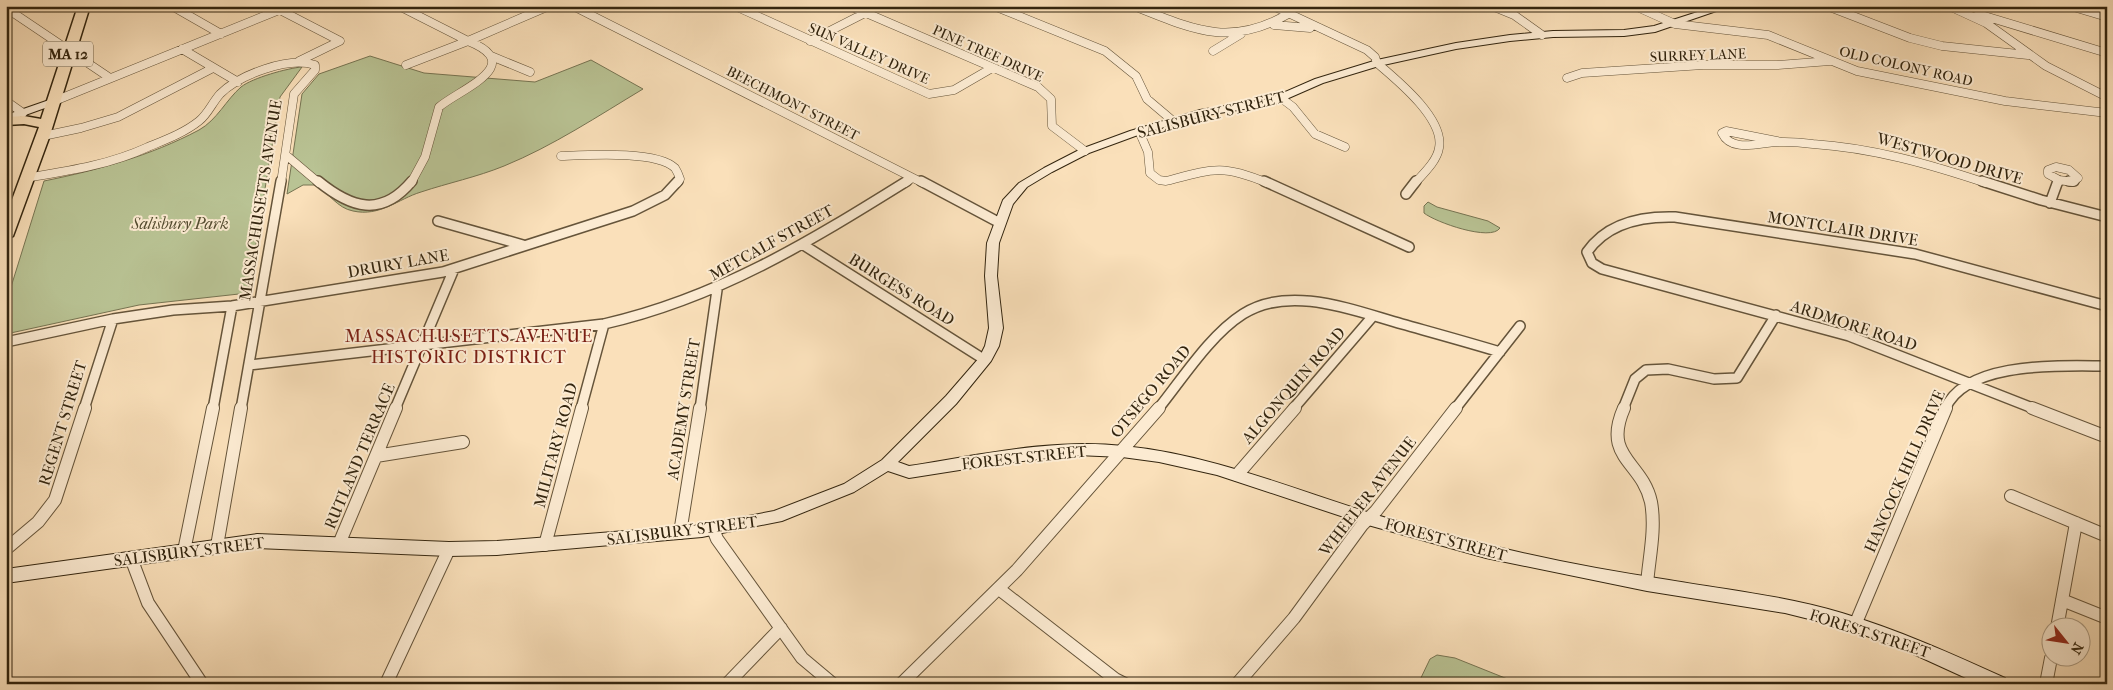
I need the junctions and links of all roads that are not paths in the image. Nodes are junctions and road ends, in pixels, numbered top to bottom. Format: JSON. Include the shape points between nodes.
{"nodes":[{"id":1,"x":84,"y":6,"type":"edge"},
{"id":2,"x":172,"y":6,"type":"edge"},
{"id":3,"x":289,"y":6,"type":"edge"},
{"id":4,"x":399,"y":6,"type":"edge"},
{"id":5,"x":549,"y":6,"type":"edge"},
{"id":6,"x":573,"y":6,"type":"edge"},
{"id":7,"x":735,"y":6,"type":"edge"},
{"id":8,"x":850,"y":6,"type":"edge"},
{"id":9,"x":994,"y":6,"type":"edge"},
{"id":10,"x":1134,"y":6,"type":"edge"},
{"id":11,"x":1148,"y":6,"type":"edge"},
{"id":12,"x":1273,"y":6,"type":"edge"},
{"id":13,"x":1492,"y":6,"type":"edge"},
{"id":14,"x":1635,"y":6,"type":"edge"},
{"id":15,"x":1726,"y":6,"type":"edge"},
{"id":16,"x":1827,"y":6,"type":"edge"},
{"id":17,"x":1950,"y":6,"type":"edge"},
{"id":18,"x":2070,"y":6,"type":"edge"},
{"id":19,"x":6,"y":8,"type":"edge"},
{"id":20,"x":280,"y":10,"type":"junction"},
{"id":21,"x":865,"y":13,"type":"junction"},
{"id":22,"x":1288,"y":14,"type":"junction"},
{"id":23,"x":2107,"y":17,"type":"edge"},
{"id":24,"x":1675,"y":24,"type":"junction"},
{"id":25,"x":1274,"y":25,"type":"junction"},
{"id":26,"x":1323,"y":31,"type":"junction"},
{"id":27,"x":1230,"y":33,"type":"junction"},
{"id":28,"x":1242,"y":33,"type":"junction"},
{"id":29,"x":221,"y":34,"type":"junction"},
{"id":30,"x":1542,"y":35,"type":"junction"},
{"id":31,"x":468,"y":41,"type":"junction"},
{"id":32,"x":810,"y":41,"type":"junction"},
{"id":33,"x":182,"y":49,"type":"junction"},
{"id":34,"x":1213,"y":50,"type":"dead end"},
{"id":35,"x":69,"y":51,"type":"junction"},
{"id":36,"x":2107,"y":53,"type":"edge"},
{"id":37,"x":2028,"y":55,"type":"junction"},
{"id":38,"x":491,"y":56,"type":"junction"},
{"id":39,"x":298,"y":61,"type":"junction"},
{"id":40,"x":1830,"y":61,"type":"junction"},
{"id":41,"x":1377,"y":63,"type":"junction"},
{"id":42,"x":406,"y":65,"type":"dead end"},
{"id":43,"x":213,"y":68,"type":"junction"},
{"id":44,"x":992,"y":68,"type":"junction"},
{"id":45,"x":530,"y":72,"type":"dead end"},
{"id":46,"x":110,"y":78,"type":"junction"},
{"id":47,"x":1567,"y":78,"type":"dead end"},
{"id":48,"x":238,"y":82,"type":"junction"},
{"id":49,"x":2107,"y":97,"type":"edge"},
{"id":50,"x":1281,"y":98,"type":"junction"},
{"id":51,"x":6,"y":101,"type":"edge"},
{"id":52,"x":52,"y":102,"type":"junction"},
{"id":53,"x":23,"y":113,"type":"junction"},
{"id":54,"x":2107,"y":113,"type":"edge"},
{"id":55,"x":6,"y":120,"type":"edge"},
{"id":56,"x":1173,"y":121,"type":"junction"},
{"id":57,"x":44,"y":130,"type":"junction"},
{"id":58,"x":1139,"y":131,"type":"junction"},
{"id":59,"x":1782,"y":142,"type":"junction"},
{"id":60,"x":1345,"y":147,"type":"dead end"},
{"id":61,"x":1085,"y":151,"type":"junction"},
{"id":62,"x":286,"y":155,"type":"junction"},
{"id":63,"x":561,"y":156,"type":"dead end"},
{"id":64,"x":26,"y":178,"type":"junction"},
{"id":65,"x":912,"y":178,"type":"junction"},
{"id":66,"x":2059,"y":180,"type":"dead end"},
{"id":67,"x":1406,"y":194,"type":"dead end"},
{"id":68,"x":2050,"y":203,"type":"junction"},
{"id":69,"x":2107,"y":217,"type":"edge"},
{"id":70,"x":438,"y":221,"type":"dead end"},
{"id":71,"x":1000,"y":223,"type":"junction"},
{"id":72,"x":6,"y":236,"type":"edge"},
{"id":73,"x":802,"y":244,"type":"junction"},
{"id":74,"x":524,"y":245,"type":"junction"},
{"id":75,"x":1409,"y":247,"type":"dead end"},
{"id":76,"x":1588,"y":259,"type":"joint"},
{"id":77,"x":454,"y":269,"type":"junction"},
{"id":78,"x":717,"y":290,"type":"junction"},
{"id":79,"x":260,"y":300,"type":"junction"},
{"id":80,"x":232,"y":306,"type":"junction"},
{"id":81,"x":2107,"y":306,"type":"edge"},
{"id":82,"x":1776,"y":315,"type":"junction"},
{"id":83,"x":1373,"y":316,"type":"junction"},
{"id":84,"x":113,"y":318,"type":"junction"},
{"id":85,"x":604,"y":324,"type":"junction"},
{"id":86,"x":1520,"y":326,"type":"dead end"},
{"id":87,"x":6,"y":342,"type":"edge"},
{"id":88,"x":423,"y":345,"type":"junction"},
{"id":89,"x":1500,"y":352,"type":"junction"},
{"id":90,"x":985,"y":360,"type":"junction"},
{"id":91,"x":250,"y":365,"type":"junction"},
{"id":92,"x":2107,"y":366,"type":"edge"},
{"id":93,"x":1968,"y":383,"type":"junction"},
{"id":94,"x":2107,"y":437,"type":"edge"},
{"id":95,"x":462,"y":442,"type":"dead end"},
{"id":96,"x":1122,"y":451,"type":"junction"},
{"id":97,"x":376,"y":456,"type":"junction"},
{"id":98,"x":887,"y":464,"type":"junction"},
{"id":99,"x":1236,"y":475,"type":"junction"},
{"id":100,"x":2011,"y":496,"type":"dead end"},
{"id":101,"x":1368,"y":519,"type":"junction"},
{"id":102,"x":2076,"y":523,"type":"junction"},
{"id":103,"x":713,"y":530,"type":"junction"},
{"id":104,"x":680,"y":533,"type":"junction"},
{"id":105,"x":2107,"y":536,"type":"edge"},
{"id":106,"x":339,"y":544,"type":"junction"},
{"id":107,"x":545,"y":544,"type":"junction"},
{"id":108,"x":217,"y":546,"type":"junction"},
{"id":109,"x":449,"y":549,"type":"junction"},
{"id":110,"x":6,"y":550,"type":"edge"},
{"id":111,"x":184,"y":551,"type":"junction"},
{"id":112,"x":131,"y":558,"type":"junction"},
{"id":113,"x":6,"y":576,"type":"edge"},
{"id":114,"x":1647,"y":584,"type":"junction"},
{"id":115,"x":999,"y":589,"type":"junction"},
{"id":116,"x":2062,"y":600,"type":"junction"},
{"id":117,"x":2059,"y":618,"type":"edge"},
{"id":118,"x":2107,"y":618,"type":"edge"},
{"id":119,"x":1856,"y":624,"type":"junction"},
{"id":120,"x":781,"y":628,"type":"junction"},
{"id":121,"x":2049,"y":668,"type":"edge"},
{"id":122,"x":202,"y":684,"type":"edge"},
{"id":123,"x":386,"y":684,"type":"edge"},
{"id":124,"x":727,"y":684,"type":"edge"},
{"id":125,"x":833,"y":684,"type":"edge"},
{"id":126,"x":901,"y":684,"type":"edge"},
{"id":127,"x":1125,"y":684,"type":"edge"},
{"id":128,"x":1237,"y":684,"type":"edge"},
{"id":129,"x":1999,"y":684,"type":"edge"},
{"id":130,"x":2046,"y":684,"type":"edge"}],
"edges":[{"from":1,"to":35,"type":"main road","number":"MA 12"},
{"from":2,"to":29,"type":"street"},
{"from":3,"to":20,"type":"street"},
{"from":4,"to":31,"type":"street"},
{"from":5,"to":31,"type":"street"},
{"from":6,"to":65,"type":"street","name":"BEECHMONT STREET"},
{"from":7,"to":32,"type":"street","name":"SUN VALLEY DRIVE"},
{"from":8,"to":21,"type":"street","name":"PINE TREE DRIVE"},
{"from":9,"to":56,"type":"street","via":[[1105,51],[1136,76],[1147,99]]},
{"from":10,"to":27,"type":"street","via":[[1199,31]]},
{"from":11,"to":27,"type":"street","via":[[1198,26]]},
{"from":12,"to":22,"type":"street"},
{"from":13,"to":30,"type":"street","via":[[1514,15]]},
{"from":14,"to":24,"type":"street","name":"OLD COLONY ROAD"},
{"from":15,"to":24,"type":"main road","name":"SALISBURY STREET"},
{"from":16,"to":37,"type":"street","via":[[1934,44]]},
{"from":17,"to":36,"type":"street"},
{"from":17,"to":37,"type":"street","via":[[1986,23]]},
{"from":18,"to":23,"type":"street"},
{"from":19,"to":35,"type":"street"},
{"from":20,"to":29,"type":"street"},
{"from":20,"to":39,"type":"street","via":[[340,41]]},
{"from":21,"to":32,"type":"street"},
{"from":21,"to":44,"type":"street","name":"PINE TREE DRIVE"},
{"from":22,"to":25,"type":"street"},
{"from":22,"to":26,"type":"street"},
{"from":24,"to":30,"type":"main road","name":"SALISBURY STREET","via":[[1624,33]]},
{"from":24,"to":40,"type":"street","name":"OLD COLONY ROAD","via":[[1768,35]]},
{"from":25,"to":26,"type":"street"},
{"from":25,"to":28,"type":"street"},
{"from":26,"to":41,"type":"street","via":[[1367,50]]},
{"from":27,"to":28,"type":"street"},
{"from":28,"to":34,"type":"street"},
{"from":29,"to":33,"type":"street"},
{"from":30,"to":41,"type":"main road","name":"SALISBURY STREET","via":[[1456,46]]},
{"from":31,"to":38,"type":"street"},
{"from":31,"to":42,"type":"street"},
{"from":32,"to":44,"type":"street","name":"SUN VALLEY DRIVE","via":[[929,94],[954,91]]},
{"from":33,"to":43,"type":"street"},
{"from":33,"to":46,"type":"street"},
{"from":35,"to":46,"type":"street"},
{"from":35,"to":52,"type":"main road","number":"MA 12"},
{"from":37,"to":49,"type":"street"},
{"from":38,"to":45,"type":"street"},
{"from":38,"to":62,"type":"street","via":[[492,65],[480,79],[437,110],[416,178],[406,191],[393,199],[362,206],[348,202]]},
{"from":39,"to":48,"type":"street","via":[[284,63]]},
{"from":39,"to":62,"type":"street","name":"MASSACHUSETTS AVENUE","via":[[312,63],[316,68],[294,94]]},
{"from":40,"to":47,"type":"street","name":"SURREY LANE","via":[[1703,65],[1582,73]]},
{"from":40,"to":54,"type":"street","name":"OLD COLONY ROAD","via":[[1857,71],[2005,101]]},
{"from":41,"to":50,"type":"main road","name":"SALISBURY STREET","via":[[1319,81]]},
{"from":41,"to":67,"type":"street","via":[[1432,118],[1440,135],[1439,151]]},
{"from":43,"to":48,"type":"street"},
{"from":43,"to":57,"type":"street","via":[[125,114],[88,127]]},
{"from":44,"to":61,"type":"street","name":"PINE TREE DRIVE","via":[[1038,87],[1048,95],[1052,126]]},
{"from":46,"to":52,"type":"street"},
{"from":48,"to":64,"type":"street","via":[[221,93],[203,119],[141,150],[99,164]]},
{"from":50,"to":56,"type":"main road","name":"SALISBURY STREET"},
{"from":50,"to":60,"type":"street","via":[[1293,107],[1315,134]]},
{"from":51,"to":53,"type":"street"},
{"from":52,"to":53,"type":"main road"},
{"from":52,"to":57,"type":"main road","number":"MA 12"},
{"from":53,"to":55,"type":"street"},
{"from":55,"to":57,"type":"main road","via":[[24,120]]},
{"from":56,"to":58,"type":"main road","name":"SALISBURY STREET"},
{"from":57,"to":64,"type":"main road","number":"MA 12"},
{"from":58,"to":61,"type":"main road","name":"SALISBURY STREET"},
{"from":58,"to":75,"type":"street","via":[[1148,152],[1150,173],[1159,180],[1210,170],[1242,172]]},
{"from":59,"to":59,"type":"street","name":"WESTWOOD DRIVE","via":[[1740,145],[1727,140],[1722,133],[1726,131]]},
{"from":59,"to":68,"type":"street","name":"WESTWOOD DRIVE","via":[[1896,156]]},
{"from":61,"to":71,"type":"main road","name":"SALISBURY STREET","via":[[1024,185],[1007,203]]},
{"from":62,"to":79,"type":"street","name":"MASSACHUSETTS AVENUE"},
{"from":63,"to":74,"type":"street","name":"DRURY LANE","via":[[647,157],[674,166],[680,179],[665,195],[633,211]]},
{"from":64,"to":72,"type":"main road","number":"MA 12"},
{"from":65,"to":71,"type":"street","name":"BEECHMONT STREET"},
{"from":65,"to":73,"type":"street","name":"METCALF STREET"},
{"from":66,"to":68,"type":"street"},
{"from":68,"to":69,"type":"street","name":"WESTWOOD DRIVE"},
{"from":70,"to":74,"type":"street"},
{"from":71,"to":90,"type":"main road","name":"SALISBURY STREET","via":[[990,262],[996,328]]},
{"from":73,"to":78,"type":"street","name":"METCALF STREET"},
{"from":73,"to":90,"type":"street","name":"BURGESS ROAD"},
{"from":74,"to":77,"type":"street","name":"DRURY LANE"},
{"from":76,"to":81,"type":"street","name":"MONTCLAIR DRIVE","via":[[1590,246],[1616,228],[1638,218],[1675,216],[1914,254]]},
{"from":76,"to":82,"type":"street","name":"ARDMORE ROAD","via":[[1593,265],[1614,273]]},
{"from":77,"to":79,"type":"street","name":"DRURY LANE"},
{"from":77,"to":88,"type":"street","name":"RUTLAND TERRACE"},
{"from":78,"to":85,"type":"street","name":"METCALF STREET","via":[[654,313]]},
{"from":78,"to":104,"type":"street","name":"ACADEMY STREET"},
{"from":79,"to":80,"type":"street","name":"DRURY LANE"},
{"from":79,"to":91,"type":"street","name":"MASSACHUSETTS AVENUE"},
{"from":80,"to":84,"type":"street","name":"DRURY LANE"},
{"from":80,"to":111,"type":"street","name":"MASSACHUSETTS AVENUE","via":[[200,483]]},
{"from":82,"to":93,"type":"street","name":"ARDMORE ROAD","via":[[1849,336]]},
{"from":82,"to":114,"type":"street","via":[[1737,378],[1720,380],[1656,369],[1642,372],[1635,380],[1616,436],[1620,449],[1640,476],[1651,501]]},
{"from":83,"to":89,"type":"street","name":"OTSEGO ROAD"},
{"from":83,"to":96,"type":"street","name":"OTSEGO ROAD","via":[[1327,304],[1292,301],[1265,305],[1238,316],[1226,326]]},
{"from":83,"to":99,"type":"street","name":"ALGONQUIN ROAD"},
{"from":84,"to":87,"type":"street","name":"DRURY LANE"},
{"from":84,"to":110,"type":"street","name":"REGENT STREET","via":[[55,500],[38,522]]},
{"from":85,"to":88,"type":"street","name":"METCALF STREET"},
{"from":85,"to":107,"type":"street","name":"MILITARY ROAD"},
{"from":86,"to":89,"type":"street","name":"WHEELER AVENUE"},
{"from":88,"to":91,"type":"street","name":"METCALF STREET"},
{"from":88,"to":97,"type":"street","name":"RUTLAND TERRACE"},
{"from":89,"to":101,"type":"street","name":"WHEELER AVENUE"},
{"from":90,"to":98,"type":"main road","name":"SALISBURY STREET","via":[[951,400]]},
{"from":91,"to":108,"type":"street","name":"MASSACHUSETTS AVENUE"},
{"from":92,"to":93,"type":"street","name":"HANCOCK HILL DRIVE","via":[[2022,368]]},
{"from":93,"to":94,"type":"street","name":"ARDMORE ROAD"},
{"from":93,"to":119,"type":"street","name":"HANCOCK HILL DRIVE","via":[[1958,388],[1948,403]]},
{"from":95,"to":97,"type":"street"},
{"from":96,"to":98,"type":"main road","name":"FOREST STREET","via":[[1077,449],[1041,452],[908,472]]},
{"from":96,"to":99,"type":"main road","name":"FOREST STREET"},
{"from":96,"to":115,"type":"street","name":"OTSEGO ROAD"},
{"from":97,"to":106,"type":"street","name":"RUTLAND TERRACE"},
{"from":98,"to":103,"type":"main road","name":"SALISBURY STREET","via":[[861,482],[792,512]]},
{"from":99,"to":101,"type":"main road","name":"FOREST STREET"},
{"from":100,"to":102,"type":"street"},
{"from":101,"to":114,"type":"main road","name":"FOREST STREET","via":[[1486,551]]},
{"from":101,"to":128,"type":"street","name":"WHEELER AVENUE","via":[[1294,618]]},
{"from":102,"to":105,"type":"street"},
{"from":102,"to":116,"type":"street"},
{"from":103,"to":104,"type":"main road","name":"SALISBURY STREET"},
{"from":103,"to":120,"type":"street"},
{"from":104,"to":107,"type":"main road","name":"SALISBURY STREET"},
{"from":106,"to":108,"type":"main road","name":"SALISBURY STREET","via":[[257,541]]},
{"from":106,"to":109,"type":"main road","name":"SALISBURY STREET"},
{"from":107,"to":109,"type":"main road","name":"SALISBURY STREET"},
{"from":108,"to":111,"type":"main road","name":"SALISBURY STREET"},
{"from":109,"to":123,"type":"street"},
{"from":111,"to":112,"type":"main road","name":"SALISBURY STREET"},
{"from":112,"to":113,"type":"main road","name":"SALISBURY STREET"},
{"from":112,"to":122,"type":"street","via":[[148,603]]},
{"from":114,"to":119,"type":"main road","name":"FOREST STREET","via":[[1785,606]]},
{"from":115,"to":126,"type":"street","name":"OTSEGO ROAD"},
{"from":115,"to":127,"type":"street"},
{"from":116,"to":117,"type":"street"},
{"from":116,"to":118,"type":"street"},
{"from":119,"to":129,"type":"main road","name":"FOREST STREET"},
{"from":120,"to":124,"type":"street"},
{"from":120,"to":125,"type":"street","via":[[802,658]]},
{"from":121,"to":130,"type":"street"}]}
